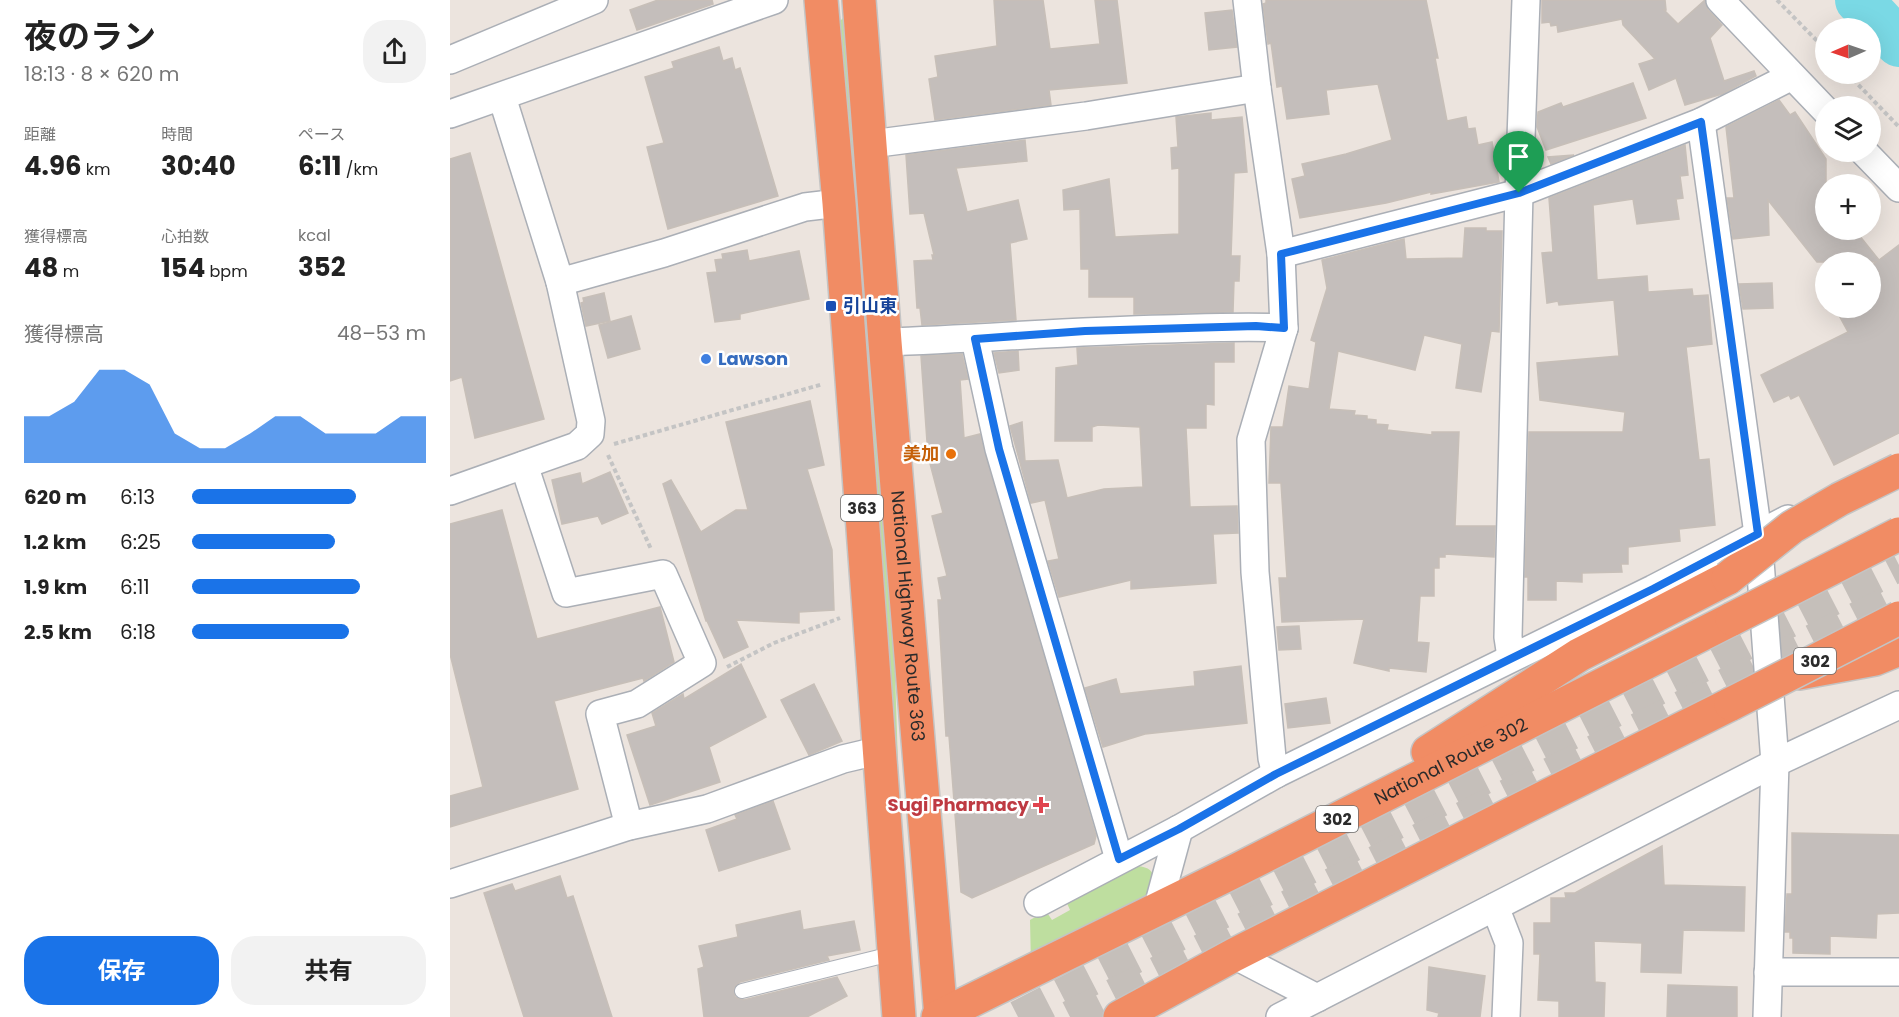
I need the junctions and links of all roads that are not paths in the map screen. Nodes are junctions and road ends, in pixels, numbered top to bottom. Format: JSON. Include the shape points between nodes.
{"nodes":[{"id":1,"x":594,"y":0,"type":"edge"},
{"id":2,"x":774,"y":0,"type":"edge"},
{"id":3,"x":821,"y":0,"type":"edge"},
{"id":4,"x":859,"y":0,"type":"edge"},
{"id":5,"x":1247,"y":0,"type":"edge"},
{"id":6,"x":1526,"y":0,"type":"edge"},
{"id":7,"x":1720,"y":0,"type":"edge"},
{"id":8,"x":738,"y":5,"type":"edge"},
{"id":9,"x":450,"y":60,"type":"edge"},
{"id":10,"x":1792,"y":76,"type":"junction"},
{"id":11,"x":1257,"y":88,"type":"junction"},
{"id":12,"x":502,"y":97,"type":"junction"},
{"id":13,"x":1815,"y":100,"type":"edge"},
{"id":14,"x":450,"y":114,"type":"edge"},
{"id":15,"x":1701,"y":122,"type":"junction"},
{"id":16,"x":871,"y":144,"type":"junction"},
{"id":17,"x":1874,"y":162,"type":"edge"},
{"id":18,"x":1899,"y":188,"type":"edge"},
{"id":19,"x":1519,"y":193,"type":"junction"},
{"id":20,"x":839,"y":203,"type":"junction"},
{"id":21,"x":1281,"y":254,"type":"junction"},
{"id":22,"x":560,"y":282,"type":"junction"},
{"id":23,"x":1284,"y":328,"type":"junction"},
{"id":24,"x":975,"y":339,"type":"junction"},
{"id":25,"x":885,"y":342,"type":"junction"},
{"id":26,"x":1899,"y":463,"type":"edge"},
{"id":27,"x":524,"y":465,"type":"junction"},
{"id":28,"x":1899,"y":470,"type":"edge"},
{"id":29,"x":1899,"y":488,"type":"edge"},
{"id":30,"x":450,"y":491,"type":"edge"},
{"id":31,"x":1758,"y":534,"type":"junction"},
{"id":32,"x":1899,"y":534,"type":"edge"},
{"id":33,"x":1728,"y":578,"type":"junction"},
{"id":34,"x":1899,"y":618,"type":"edge"},
{"id":35,"x":1899,"y":649,"type":"edge"},
{"id":36,"x":1511,"y":657,"type":"junction"},
{"id":37,"x":1788,"y":675,"type":"junction"},
{"id":38,"x":1899,"y":705,"type":"edge"},
{"id":39,"x":881,"y":750,"type":"junction"},
{"id":40,"x":1775,"y":763,"type":"junction"},
{"id":41,"x":1276,"y":774,"type":"junction"},
{"id":42,"x":629,"y":826,"type":"junction"},
{"id":43,"x":1179,"y":829,"type":"junction"},
{"id":44,"x":1294,"y":841,"type":"junction"},
{"id":45,"x":1119,"y":859,"type":"junction"},
{"id":46,"x":450,"y":884,"type":"edge"},
{"id":47,"x":1049,"y":902,"type":"dead end"},
{"id":48,"x":1495,"y":907,"type":"junction"},
{"id":49,"x":1157,"y":910,"type":"junction"},
{"id":50,"x":895,"y":953,"type":"junction"},
{"id":51,"x":1234,"y":955,"type":"junction"},
{"id":52,"x":1768,"y":972,"type":"junction"},
{"id":53,"x":1899,"y":972,"type":"edge"},
{"id":54,"x":742,"y":991,"type":"dead end"},
{"id":55,"x":1317,"y":998,"type":"junction"},
{"id":56,"x":940,"y":1016,"type":"edge"},
{"id":57,"x":899,"y":1017,"type":"edge"},
{"id":58,"x":1120,"y":1017,"type":"edge"},
{"id":59,"x":1280,"y":1017,"type":"edge"},
{"id":60,"x":1506,"y":1017,"type":"edge"},
{"id":61,"x":1767,"y":1017,"type":"edge"}],
"edges":[{"from":1,"to":9,"type":"street"},
{"from":2,"to":8,"type":"street"},
{"from":3,"to":20,"type":"highway","name":"National Highway Route 363","number":"363"},
{"from":4,"to":16,"type":"highway","name":"National Highway Route 363","number":"363"},
{"from":5,"to":11,"type":"street"},
{"from":6,"to":19,"type":"street"},
{"from":7,"to":10,"type":"street"},
{"from":8,"to":12,"type":"street"},
{"from":10,"to":13,"type":"street"},
{"from":10,"to":15,"type":"street"},
{"from":11,"to":16,"type":"street","via":[[1086,116]]},
{"from":11,"to":21,"type":"street"},
{"from":12,"to":14,"type":"street"},
{"from":12,"to":22,"type":"street"},
{"from":15,"to":19,"type":"street"},
{"from":15,"to":31,"type":"street"},
{"from":16,"to":25,"type":"highway","name":"National Highway Route 363","number":"363"},
{"from":17,"to":18,"type":"street"},
{"from":19,"to":21,"type":"street"},
{"from":19,"to":36,"type":"street","via":[[1508,637]]},
{"from":20,"to":22,"type":"street","via":[[805,207]]},
{"from":20,"to":39,"type":"highway","name":"National Highway Route 363","number":"363"},
{"from":21,"to":23,"type":"street"},
{"from":22,"to":27,"type":"street","via":[[591,421],[590,434],[577,446]]},
{"from":23,"to":24,"type":"street","via":[[1085,331]]},
{"from":23,"to":41,"type":"street","via":[[1251,440],[1255,572]]},
{"from":24,"to":25,"type":"street"},
{"from":24,"to":45,"type":"street","via":[[999,449]]},
{"from":25,"to":56,"type":"highway","name":"National Highway Route 363","number":"363"},
{"from":26,"to":31,"type":"street"},
{"from":27,"to":30,"type":"street"},
{"from":27,"to":42,"type":"street","via":[[566,593],[663,574],[702,663],[637,704],[600,714]]},
{"from":28,"to":33,"type":"highway","bridge":true,"via":[[1792,527]]},
{"from":29,"to":33,"type":"highway","bridge":true},
{"from":31,"to":36,"type":"street"},
{"from":31,"to":40,"type":"street"},
{"from":32,"to":44,"type":"highway","name":"National Route 302","number":"302","bridge":true},
{"from":33,"to":44,"type":"highway","via":[[1580,655]]},
{"from":34,"to":37,"type":"highway","number":"302","bridge":true},
{"from":35,"to":37,"type":"highway","bridge":true,"via":[[1875,659]]},
{"from":36,"to":41,"type":"street"},
{"from":37,"to":51,"type":"highway","number":"302","bridge":true},
{"from":38,"to":40,"type":"street"},
{"from":39,"to":42,"type":"street","via":[[843,759],[707,809]]},
{"from":39,"to":50,"type":"highway","name":"National Highway Route 363","number":"363"},
{"from":40,"to":48,"type":"street"},
{"from":40,"to":52,"type":"street"},
{"from":41,"to":43,"type":"street"},
{"from":42,"to":46,"type":"street"},
{"from":43,"to":45,"type":"street"},
{"from":43,"to":49,"type":"street"},
{"from":44,"to":49,"type":"highway","name":"National Route 302","number":"302"},
{"from":45,"to":47,"type":"street"},
{"from":48,"to":55,"type":"street"},
{"from":48,"to":60,"type":"street","via":[[1509,943]]},
{"from":49,"to":56,"type":"highway","name":"National Route 302","number":"302"},
{"from":50,"to":54,"type":"lane"},
{"from":50,"to":57,"type":"highway","name":"National Highway Route 363","number":"363"},
{"from":51,"to":55,"type":"street"},
{"from":51,"to":58,"type":"highway","number":"302"},
{"from":52,"to":53,"type":"street"},
{"from":52,"to":61,"type":"street"},
{"from":55,"to":59,"type":"street"}]}
